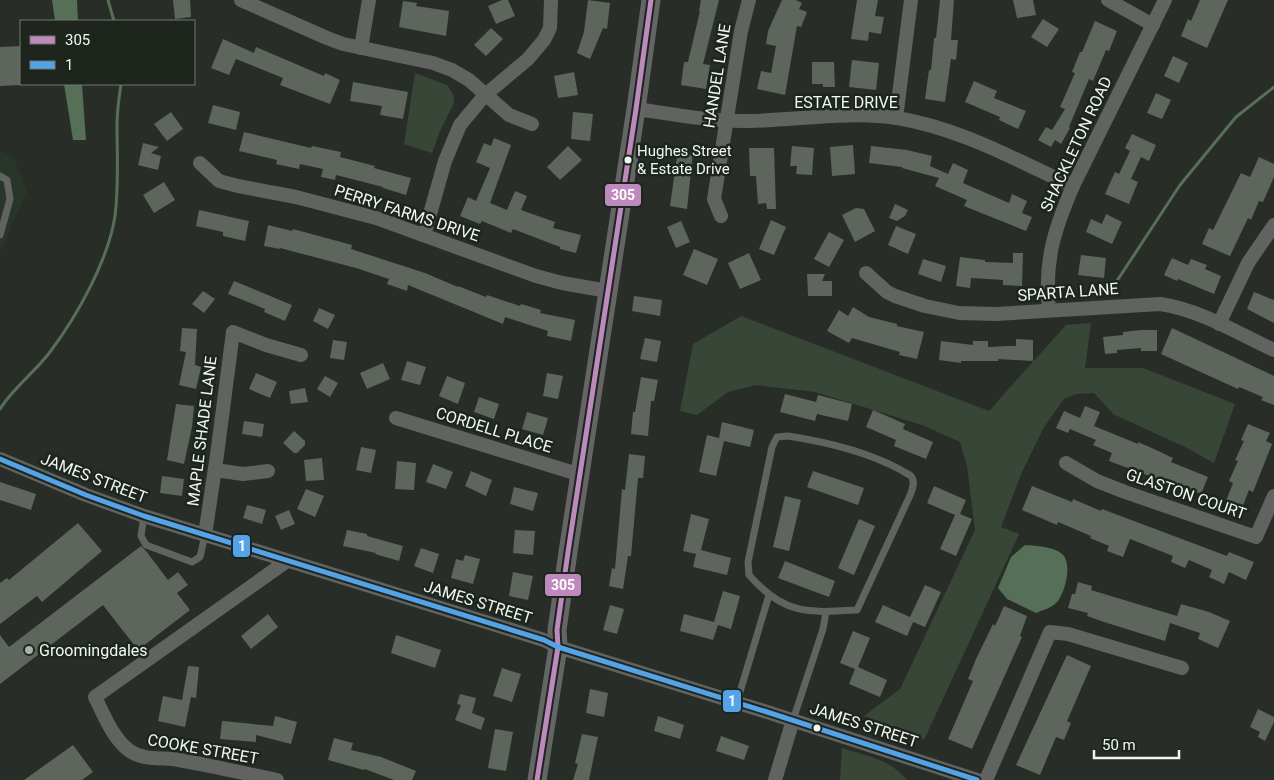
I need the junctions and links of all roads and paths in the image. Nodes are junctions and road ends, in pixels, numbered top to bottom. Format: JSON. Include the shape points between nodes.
{"nodes":[{"id":1,"x":241,"y":0,"type":"edge"},
{"id":2,"x":370,"y":0,"type":"edge"},
{"id":3,"x":551,"y":0,"type":"edge"},
{"id":4,"x":651,"y":0,"type":"edge"},
{"id":5,"x":749,"y":0,"type":"edge"},
{"id":6,"x":911,"y":0,"type":"edge"},
{"id":7,"x":1108,"y":0,"type":"edge"},
{"id":8,"x":1165,"y":0,"type":"edge"},
{"id":9,"x":1153,"y":25,"type":"junction"},
{"id":10,"x":361,"y":48,"type":"junction"},
{"id":11,"x":485,"y":95,"type":"junction"},
{"id":12,"x":636,"y":109,"type":"junction"},
{"id":13,"x":896,"y":118,"type":"junction"},
{"id":14,"x":727,"y":121,"type":"junction"},
{"id":15,"x":532,"y":124,"type":"dead end"},
{"id":16,"x":200,"y":163,"type":"dead end"},
{"id":17,"x":0,"y":176,"type":"edge"},
{"id":18,"x":1073,"y":186,"type":"junction"},
{"id":19,"x":721,"y":216,"type":"dead end"},
{"id":20,"x":1274,"y":225,"type":"edge"},
{"id":21,"x":0,"y":235,"type":"edge"},
{"id":22,"x":424,"y":235,"type":"junction"},
{"id":23,"x":866,"y":273,"type":"dead end"},
{"id":24,"x":608,"y":291,"type":"junction"},
{"id":25,"x":1049,"y":310,"type":"junction"},
{"id":26,"x":1219,"y":324,"type":"junction"},
{"id":27,"x":1274,"y":350,"type":"edge"},
{"id":28,"x":301,"y":355,"type":"dead end"},
{"id":29,"x":396,"y":418,"type":"dead end"},
{"id":30,"x":0,"y":459,"type":"edge"},
{"id":31,"x":1066,"y":463,"type":"dead end"},
{"id":32,"x":215,"y":470,"type":"junction"},
{"id":33,"x":268,"y":472,"type":"dead end"},
{"id":34,"x":581,"y":475,"type":"junction"},
{"id":35,"x":1274,"y":496,"type":"edge"},
{"id":36,"x":144,"y":516,"type":"junction"},
{"id":37,"x":205,"y":535,"type":"junction"},
{"id":38,"x":287,"y":561,"type":"junction"},
{"id":39,"x":769,"y":595,"type":"junction"},
{"id":40,"x":826,"y":612,"type":"junction"},
{"id":41,"x":558,"y":647,"type":"junction"},
{"id":42,"x":1182,"y":668,"type":"dead end"},
{"id":43,"x":737,"y":702,"type":"junction"},
{"id":44,"x":793,"y":720,"type":"junction"},
{"id":45,"x":277,"y":780,"type":"edge"},
{"id":46,"x":537,"y":780,"type":"edge"},
{"id":47,"x":775,"y":780,"type":"edge"},
{"id":48,"x":977,"y":780,"type":"edge"},
{"id":49,"x":986,"y":780,"type":"edge"}],
"edges":[{"from":1,"to":10,"type":"street","via":[[326,38]]},
{"from":2,"to":10,"type":"street"},
{"from":3,"to":11,"type":"street","via":[[550,28],[544,40],[528,59]]},
{"from":4,"to":12,"type":"street"},
{"from":5,"to":14,"type":"street","name":"HANDEL LANE"},
{"from":6,"to":13,"type":"street"},
{"from":7,"to":9,"type":"street"},
{"from":8,"to":9,"type":"street","name":"SHACKLETON ROAD"},
{"from":9,"to":18,"type":"street","name":"SHACKLETON ROAD"},
{"from":10,"to":11,"type":"street","via":[[452,70]]},
{"from":11,"to":15,"type":"street","via":[[509,115]]},
{"from":11,"to":22,"type":"street","via":[[460,126],[452,142]]},
{"from":12,"to":14,"type":"street","name":"ESTATE DRIVE"},
{"from":12,"to":24,"type":"street"},
{"from":13,"to":14,"type":"street","name":"ESTATE DRIVE"},
{"from":13,"to":18,"type":"street","name":"ESTATE DRIVE","via":[[964,137]]},
{"from":14,"to":19,"type":"street","name":"HANDEL LANE","via":[[714,199]]},
{"from":16,"to":22,"type":"street","name":"PERRY FARMS DRIVE","via":[[220,181],[347,210]]},
{"from":17,"to":21,"type":"lane","via":[[7,180],[10,199]]},
{"from":18,"to":25,"type":"street","name":"SHACKLETON ROAD","via":[[1050,252]]},
{"from":20,"to":26,"type":"street","via":[[1248,263]]},
{"from":22,"to":24,"type":"street","name":"PERRY FARMS DRIVE","via":[[545,278]]},
{"from":23,"to":25,"type":"street","name":"SPARTA LANE","via":[[887,292],[925,306],[982,314]]},
{"from":24,"to":34,"type":"street"},
{"from":25,"to":26,"type":"street","name":"SPARTA LANE","via":[[1160,304],[1185,309]]},
{"from":26,"to":27,"type":"street","name":"SPARTA LANE"},
{"from":28,"to":32,"type":"street","name":"MAPLE SHADE LANE","via":[[233,332]]},
{"from":29,"to":34,"type":"street","name":"CORDELL PLACE"},
{"from":30,"to":36,"type":"street","name":"JAMES STREET"},
{"from":31,"to":35,"type":"street","name":"GLASTON COURT","via":[[1125,492],[1256,537]]},
{"from":32,"to":33,"type":"street","via":[[243,474]]},
{"from":32,"to":37,"type":"street","name":"MAPLE SHADE LANE"},
{"from":34,"to":41,"type":"street","via":[[559,620]]},
{"from":36,"to":37,"type":"street","name":"JAMES STREET"},
{"from":36,"to":37,"type":"lane","via":[[141,536],[146,544],[192,562],[200,557]]},
{"from":37,"to":38,"type":"street","name":"JAMES STREET"},
{"from":38,"to":41,"type":"street","name":"JAMES STREET"},
{"from":38,"to":45,"type":"street","name":"COOKE STREET","via":[[95,697],[120,742],[137,756],[176,760]]},
{"from":39,"to":40,"type":"lane","via":[[798,610]]},
{"from":39,"to":40,"type":"lane","via":[[747,569],[772,447],[776,437],[822,441],[893,466],[911,476],[913,486],[858,610]]},
{"from":39,"to":43,"type":"lane"},
{"from":40,"to":44,"type":"lane"},
{"from":41,"to":43,"type":"street","name":"JAMES STREET"},
{"from":41,"to":46,"type":"street"},
{"from":42,"to":49,"type":"street","via":[[1068,634],[1050,632]]},
{"from":43,"to":44,"type":"street","name":"JAMES STREET"},
{"from":44,"to":47,"type":"street"},
{"from":44,"to":48,"type":"street","name":"JAMES STREET"}]}
